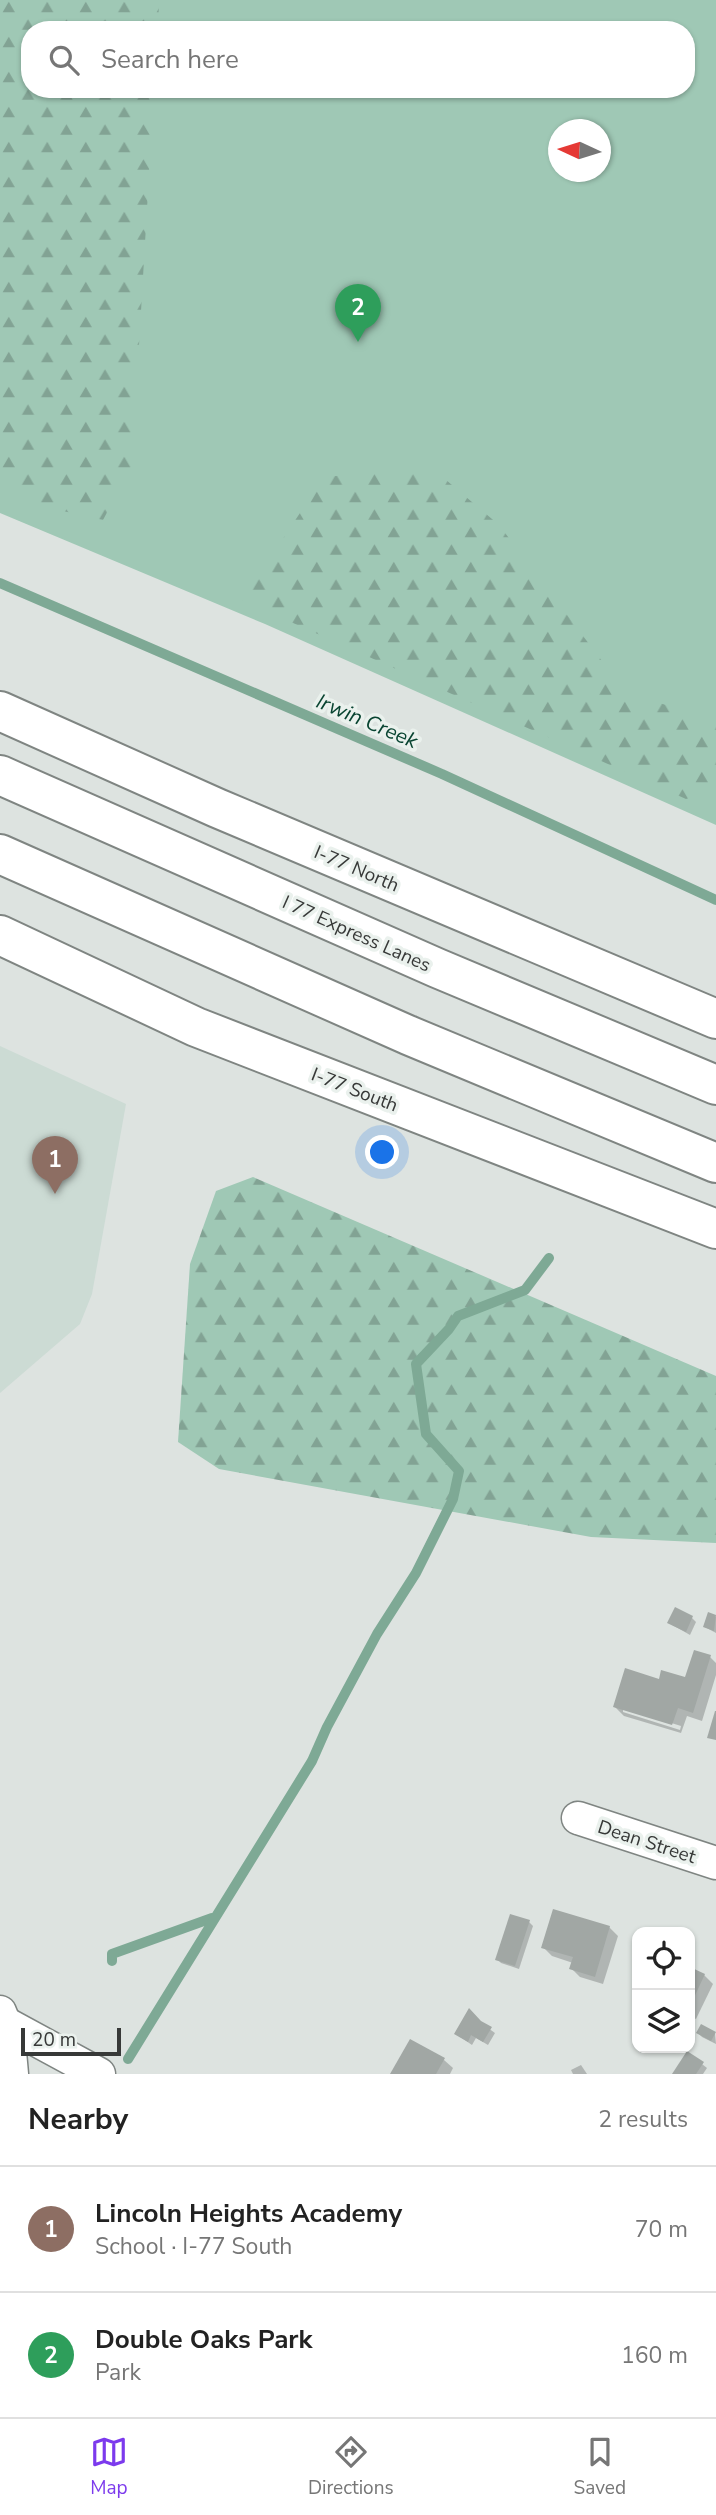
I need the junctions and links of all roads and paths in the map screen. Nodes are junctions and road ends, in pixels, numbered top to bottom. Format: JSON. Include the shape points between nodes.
{"nodes":[{"id":1,"x":0,"y":711,"type":"edge"},
{"id":2,"x":0,"y":775,"type":"edge"},
{"id":3,"x":0,"y":855,"type":"edge"},
{"id":4,"x":0,"y":934,"type":"edge"},
{"id":5,"x":0,"y":958,"type":"edge"},
{"id":6,"x":716,"y":1019,"type":"edge"},
{"id":7,"x":196,"y":1027,"type":"junction"},
{"id":8,"x":716,"y":1085,"type":"edge"},
{"id":9,"x":716,"y":1163,"type":"edge"},
{"id":10,"x":716,"y":1229,"type":"edge"},
{"id":11,"x":578,"y":1818,"type":"dead end"},
{"id":12,"x":716,"y":1863,"type":"edge"},
{"id":13,"x":3,"y":2017,"type":"edge"},
{"id":14,"x":12,"y":2074,"type":"edge"},
{"id":15,"x":99,"y":2074,"type":"edge"}],
"edges":[{"from":1,"to":6,"type":"highway","name":"I-77 North","via":[[230,814]]},
{"from":2,"to":8,"type":"highway","name":"I 77 Express Lanes","via":[[424,963]]},
{"from":3,"to":9,"type":"highway","via":[[408,1035]]},
{"from":4,"to":7,"type":"highway","name":"I-77 South"},
{"from":5,"to":7,"type":"highway"},
{"from":7,"to":10,"type":"highway","name":"I-77 South"},
{"from":11,"to":12,"type":"street","name":"Dean Street"},
{"from":13,"to":14,"type":"street"},
{"from":13,"to":15,"type":"street"}]}
